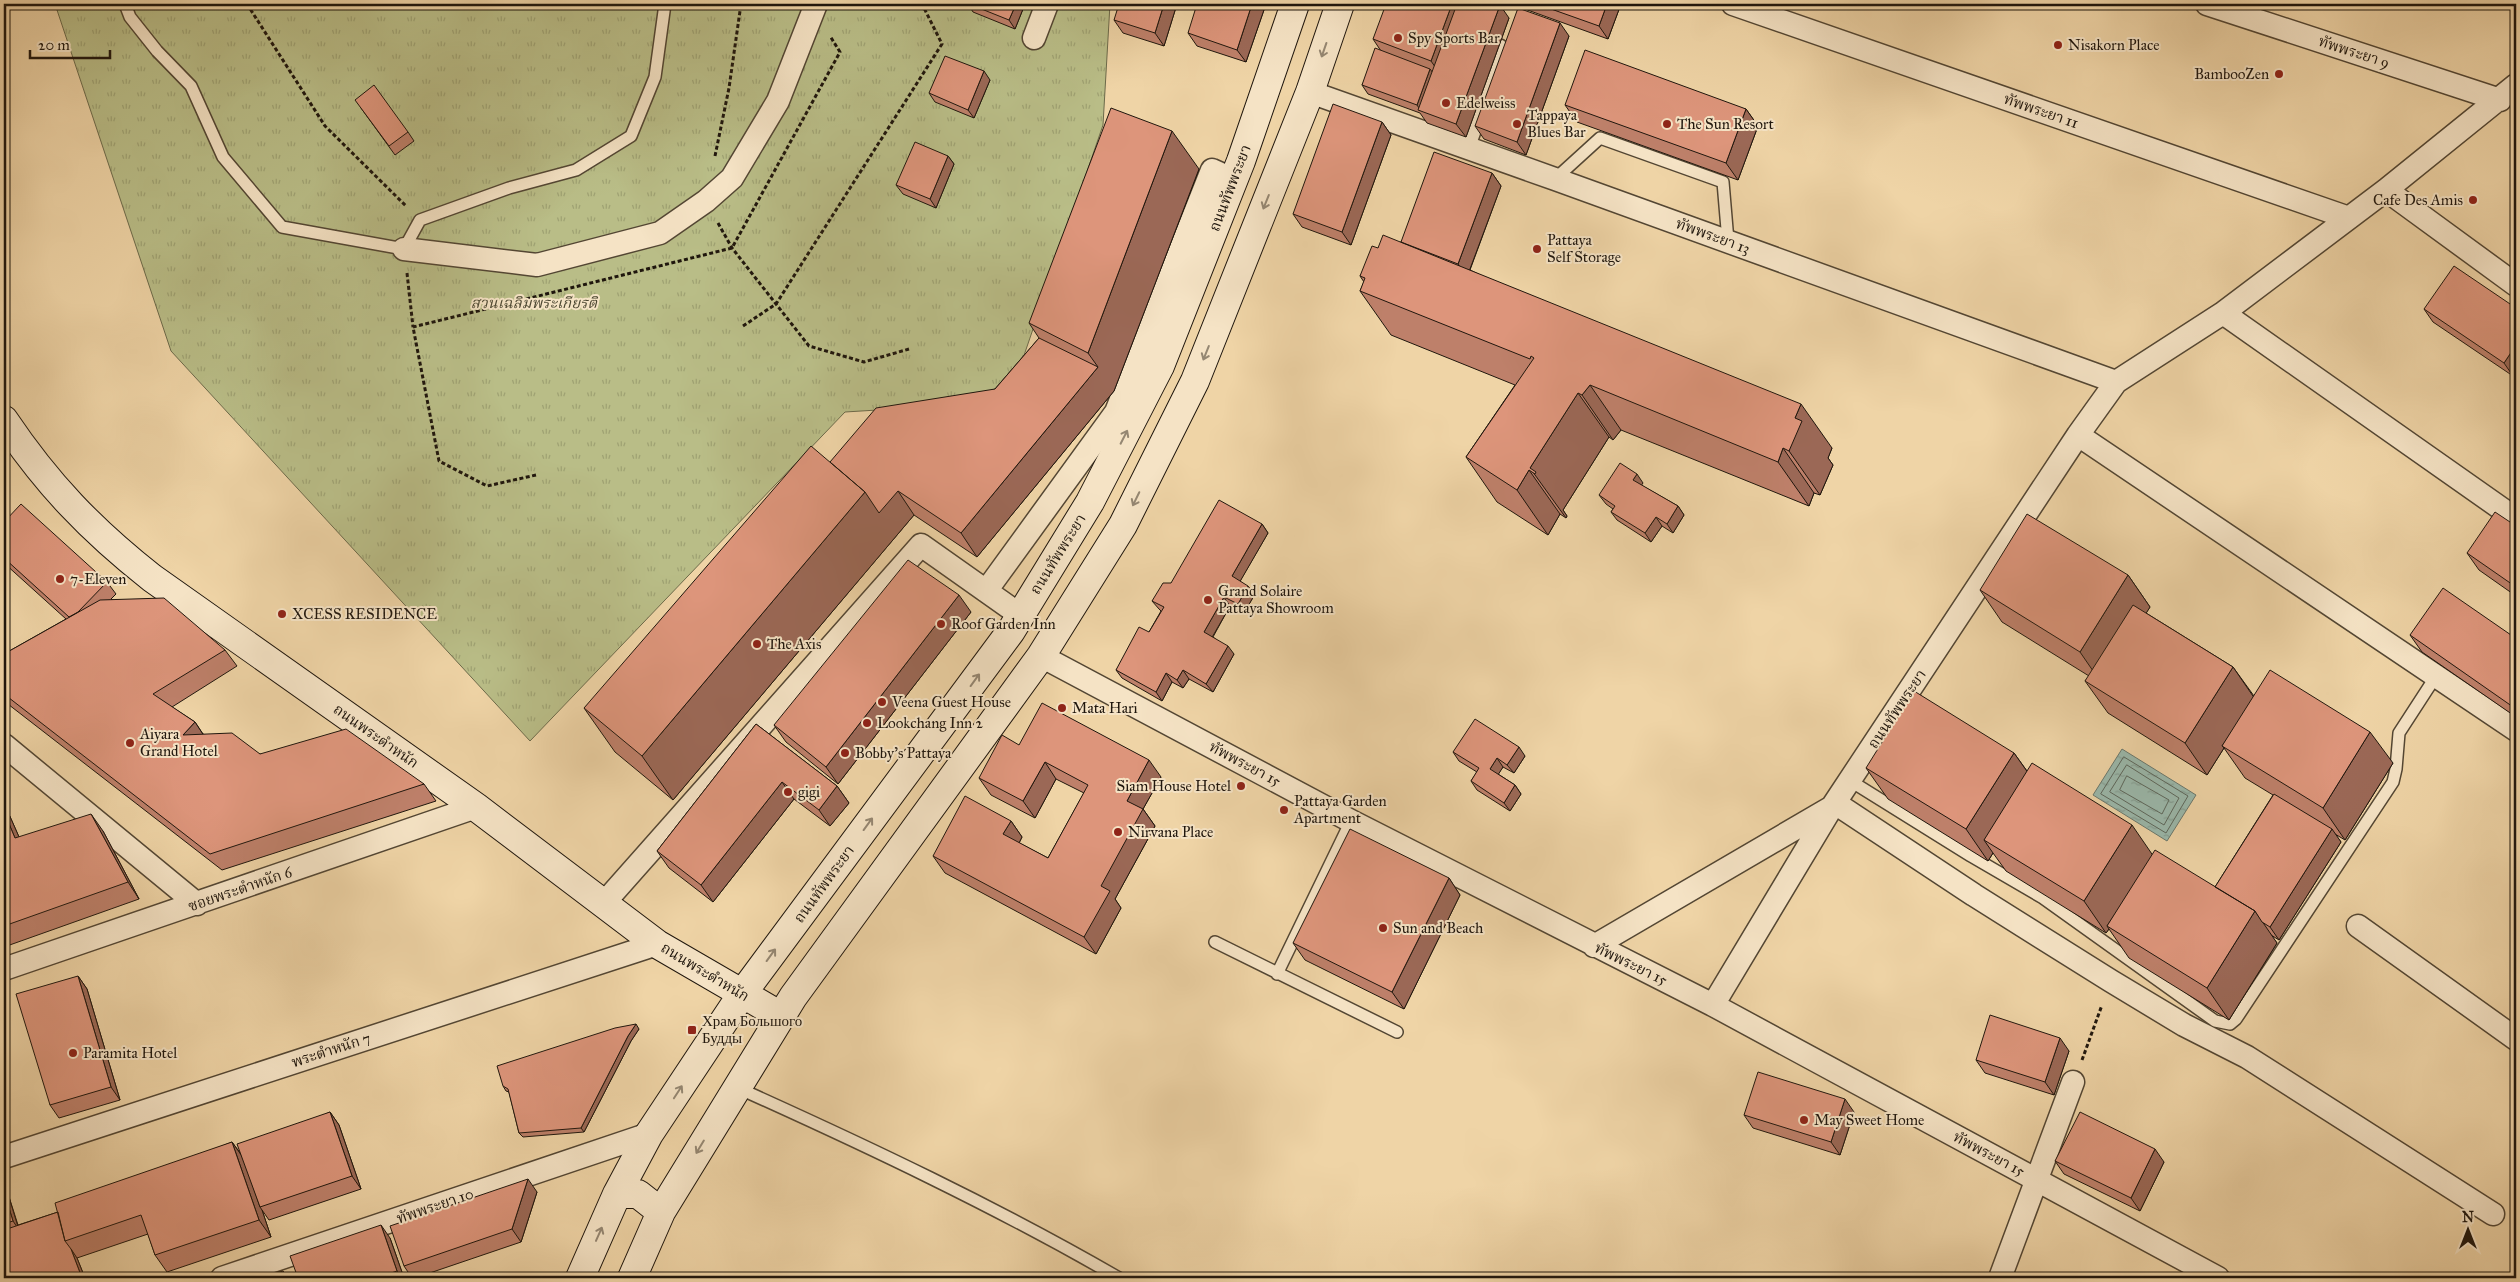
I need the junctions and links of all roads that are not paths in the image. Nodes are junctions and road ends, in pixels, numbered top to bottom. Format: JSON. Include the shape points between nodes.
{"nodes":[{"id":1,"x":125,"y":4,"type":"edge"},
{"id":2,"x":665,"y":4,"type":"edge"},
{"id":3,"x":1047,"y":4,"type":"edge"},
{"id":4,"x":1295,"y":4,"type":"edge"},
{"id":5,"x":1340,"y":4,"type":"edge"},
{"id":6,"x":1733,"y":4,"type":"edge"},
{"id":7,"x":2207,"y":4,"type":"edge"},
{"id":8,"x":814,"y":7,"type":"edge"},
{"id":9,"x":1034,"y":38,"type":"dead end"},
{"id":10,"x":1498,"y":50,"type":"dead end"},
{"id":11,"x":1310,"y":92,"type":"junction"},
{"id":12,"x":2508,"y":93,"type":"edge"},
{"id":13,"x":1464,"y":146,"type":"junction"},
{"id":14,"x":1556,"y":179,"type":"junction"},
{"id":15,"x":1234,"y":180,"type":"junction"},
{"id":16,"x":2386,"y":190,"type":"junction"},
{"id":17,"x":2349,"y":218,"type":"junction"},
{"id":18,"x":1728,"y":242,"type":"junction"},
{"id":19,"x":404,"y":249,"type":"junction"},
{"id":20,"x":2516,"y":285,"type":"edge"},
{"id":21,"x":2223,"y":313,"type":"junction"},
{"id":22,"x":2116,"y":382,"type":"junction"},
{"id":23,"x":4,"y":420,"type":"edge"},
{"id":24,"x":2078,"y":435,"type":"junction"},
{"id":25,"x":2516,"y":519,"type":"edge"},
{"id":26,"x":986,"y":591,"type":"junction"},
{"id":27,"x":1020,"y":615,"type":"junction"},
{"id":28,"x":1041,"y":656,"type":"junction"},
{"id":29,"x":2436,"y":676,"type":"junction"},
{"id":30,"x":2516,"y":730,"type":"edge"},
{"id":31,"x":4,"y":745,"type":"edge"},
{"id":32,"x":1850,"y":780,"type":"junction"},
{"id":33,"x":1833,"y":804,"type":"junction"},
{"id":34,"x":476,"y":806,"type":"junction"},
{"id":35,"x":1350,"y":821,"type":"junction"},
{"id":36,"x":604,"y":903,"type":"junction"},
{"id":37,"x":197,"y":904,"type":"junction"},
{"id":38,"x":2358,"y":926,"type":"dead end"},
{"id":39,"x":1215,"y":942,"type":"dead end"},
{"id":40,"x":657,"y":944,"type":"junction"},
{"id":41,"x":1594,"y":946,"type":"junction"},
{"id":42,"x":4,"y":969,"type":"edge"},
{"id":43,"x":1278,"y":974,"type":"junction"},
{"id":44,"x":742,"y":994,"type":"junction"},
{"id":45,"x":1713,"y":1005,"type":"junction"},
{"id":46,"x":781,"y":1016,"type":"junction"},
{"id":47,"x":1397,"y":1032,"type":"dead end"},
{"id":48,"x":2516,"y":1038,"type":"edge"},
{"id":49,"x":2073,"y":1082,"type":"road end"},
{"id":50,"x":736,"y":1087,"type":"junction"},
{"id":51,"x":649,"y":1134,"type":"junction"},
{"id":52,"x":4,"y":1156,"type":"edge"},
{"id":53,"x":2036,"y":1179,"type":"junction"},
{"id":54,"x":617,"y":1194,"type":"junction"},
{"id":55,"x":661,"y":1212,"type":"junction"},
{"id":56,"x":2493,"y":1214,"type":"dead end"},
{"id":57,"x":222,"y":1278,"type":"edge"},
{"id":58,"x":580,"y":1278,"type":"edge"},
{"id":59,"x":632,"y":1278,"type":"edge"},
{"id":60,"x":1119,"y":1278,"type":"edge"},
{"id":61,"x":2000,"y":1278,"type":"edge"},
{"id":62,"x":2218,"y":1278,"type":"edge"}],
"edges":[{"from":1,"to":19,"type":"lane","via":[[130,17],[157,51],[191,86],[223,157],[282,227]]},
{"from":2,"to":19,"type":"lane","via":[[655,77],[631,136],[576,170],[509,188],[420,220]]},
{"from":3,"to":9,"type":"street"},
{"from":4,"to":15,"type":"main road","name":"ถนนทัพพระยา"},
{"from":5,"to":11,"type":"main road","one_way":true},
{"from":6,"to":17,"type":"street","name":"ทัพพระยา 11"},
{"from":7,"to":12,"type":"street","name":"ทัพพระยา 9"},
{"from":8,"to":19,"type":"street","via":[[778,101],[732,178],[660,233],[537,265]]},
{"from":10,"to":13,"type":"street"},
{"from":11,"to":13,"type":"street","name":"ทัพพระยา 13"},
{"from":11,"to":28,"type":"main road","one_way":true,"via":[[1195,381],[1123,525]]},
{"from":12,"to":16,"type":"street"},
{"from":13,"to":14,"type":"street","name":"ทัพพระยา 13"},
{"from":14,"to":18,"type":"street","name":"ทัพพระยา 13"},
{"from":14,"to":18,"type":"lane","via":[[1600,138],[1723,182]]},
{"from":15,"to":26,"type":"street","via":[[1212,170],[1116,412]]},
{"from":27,"to":15,"type":"main road","name":"ถนนทัพพระยา","one_way":true,"via":[[1090,502],[1160,366]]},
{"from":16,"to":17,"type":"street"},
{"from":16,"to":20,"type":"street"},
{"from":17,"to":21,"type":"street"},
{"from":18,"to":22,"type":"street","name":"ทัพพระยา 13"},
{"from":21,"to":22,"type":"street"},
{"from":21,"to":25,"type":"street"},
{"from":22,"to":24,"type":"street","name":"ถนนทัพพระยา"},
{"from":23,"to":34,"type":"main road","name":"ถนนพระตำหนัก","via":[[46,479],[117,550],[212,621]]},
{"from":24,"to":29,"type":"street"},
{"from":24,"to":32,"type":"street","name":"ถนนทัพพระยา"},
{"from":26,"to":27,"type":"street"},
{"from":26,"to":36,"type":"street","via":[[921,545]]},
{"from":44,"to":27,"type":"main road","name":"ถนนทัพพระยา","one_way":true},
{"from":28,"to":35,"type":"street","name":"ทัพพระยา 15"},
{"from":28,"to":46,"type":"main road"},
{"from":29,"to":30,"type":"street"},
{"from":29,"to":32,"type":"lane","via":[[2399,733],[2392,782],[2230,1024],[2215,1021],[2043,898]]},
{"from":31,"to":37,"type":"street"},
{"from":32,"to":33,"type":"street","name":"ถนนทัพพระยา"},
{"from":33,"to":41,"type":"street","name":"ถนนทัพพระยา"},
{"from":33,"to":45,"type":"street"},
{"from":33,"to":56,"type":"street","via":[[2111,981],[2184,1025],[2247,1057]]},
{"from":34,"to":36,"type":"main road","name":"ถนนพระตำหนัก"},
{"from":34,"to":37,"type":"street","name":"ซอยพระตำหนัก 6"},
{"from":35,"to":41,"type":"street","name":"ทัพพระยา 15"},
{"from":35,"to":43,"type":"lane"},
{"from":36,"to":40,"type":"main road","name":"ถนนพระตำหนัก"},
{"from":37,"to":42,"type":"street","name":"ซอยพระตำหนัก 6"},
{"from":38,"to":48,"type":"street"},
{"from":39,"to":43,"type":"lane"},
{"from":40,"to":44,"type":"main road","name":"ถนนพระตำหนัก"},
{"from":40,"to":52,"type":"street","name":"พระตำหนัก 7"},
{"from":41,"to":45,"type":"street","name":"ทัพพระยา 15"},
{"from":43,"to":47,"type":"lane"},
{"from":44,"to":46,"type":"main road","name":"ถนนพระตำหนัก"},
{"from":51,"to":44,"type":"main road","name":"ถนนทัพพระยา","one_way":true},
{"from":45,"to":53,"type":"street","name":"ทัพพระยา 15"},
{"from":46,"to":50,"type":"main road"},
{"from":49,"to":53,"type":"street"},
{"from":50,"to":55,"type":"main road","one_way":true},
{"from":50,"to":60,"type":"lane","via":[[912,1168]]},
{"from":51,"to":54,"type":"main road","name":"ถนนทัพพระยา"},
{"from":51,"to":57,"type":"street","name":"ทัพพระยา 10"},
{"from":53,"to":61,"type":"street"},
{"from":53,"to":62,"type":"street","name":"ทัพพระยา 15"},
{"from":54,"to":55,"type":"main road","via":[[638,1194]]},
{"from":58,"to":54,"type":"main road","name":"ถนนทัพพระยา","one_way":true},
{"from":55,"to":59,"type":"main road"}]}
